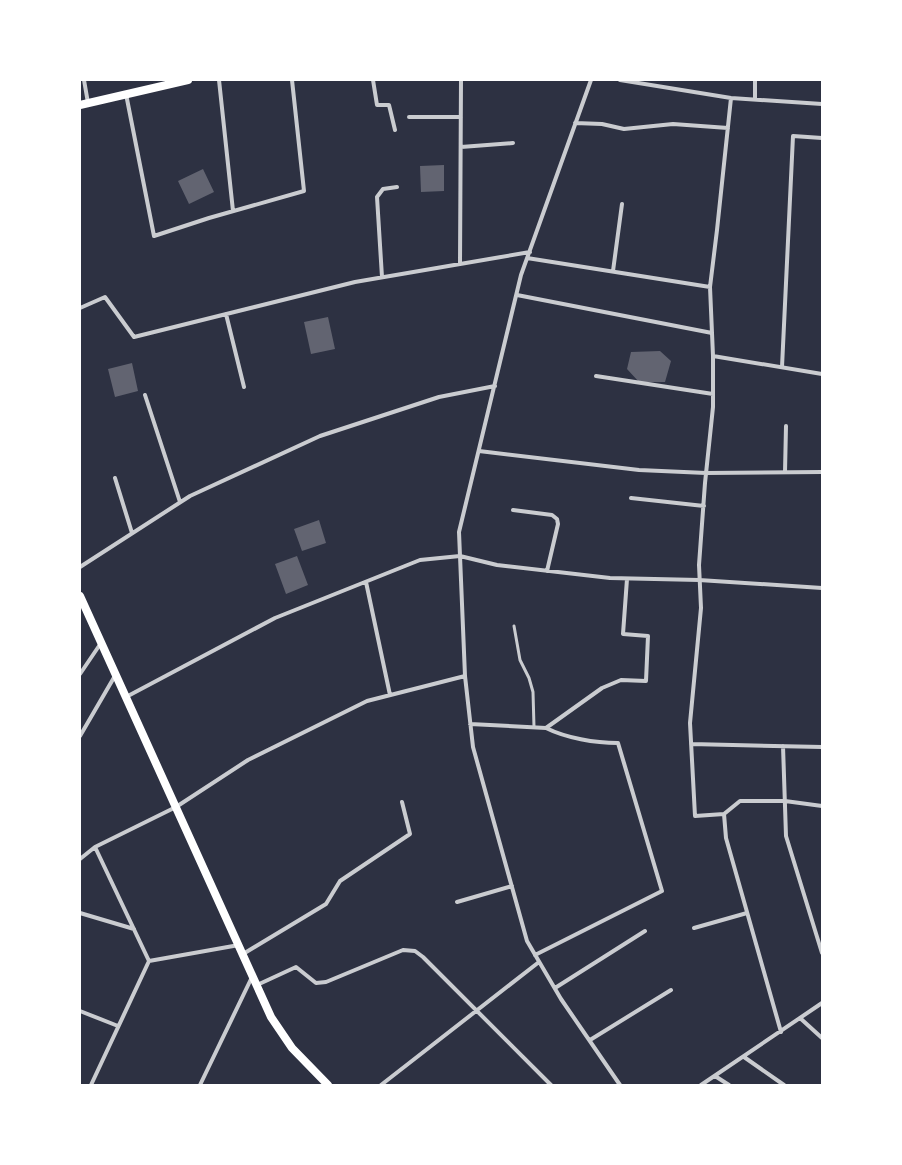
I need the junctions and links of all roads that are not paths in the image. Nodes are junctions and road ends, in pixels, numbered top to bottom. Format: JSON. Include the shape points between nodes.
{"nodes":[{"id":1,"x":84,"y":80,"type":"edge"},
{"id":2,"x":188,"y":80,"type":"edge"},
{"id":3,"x":219,"y":80,"type":"edge"},
{"id":4,"x":292,"y":80,"type":"edge"},
{"id":5,"x":373,"y":80,"type":"edge"},
{"id":6,"x":461,"y":80,"type":"edge"},
{"id":7,"x":591,"y":80,"type":"edge"},
{"id":8,"x":620,"y":80,"type":"edge"},
{"id":9,"x":755,"y":80,"type":"edge"},
{"id":10,"x":126,"y":94,"type":"junction"},
{"id":11,"x":731,"y":98,"type":"junction"},
{"id":12,"x":756,"y":99,"type":"junction"},
{"id":13,"x":84,"y":104,"type":"edge"},
{"id":14,"x":822,"y":104,"type":"edge"},
{"id":15,"x":461,"y":116,"type":"junction"},
{"id":16,"x":409,"y":117,"type":"dead end"},
{"id":17,"x":575,"y":123,"type":"junction"},
{"id":18,"x":728,"y":128,"type":"junction"},
{"id":19,"x":395,"y":130,"type":"dead end"},
{"id":20,"x":822,"y":138,"type":"edge"},
{"id":21,"x":513,"y":143,"type":"dead end"},
{"id":22,"x":461,"y":146,"type":"junction"},
{"id":23,"x":397,"y":187,"type":"dead end"},
{"id":24,"x":622,"y":204,"type":"dead end"},
{"id":25,"x":233,"y":211,"type":"junction"},
{"id":26,"x":530,"y":252,"type":"junction"},
{"id":27,"x":527,"y":258,"type":"junction"},
{"id":28,"x":460,"y":264,"type":"junction"},
{"id":29,"x":613,"y":271,"type":"junction"},
{"id":30,"x":382,"y":277,"type":"junction"},
{"id":31,"x":710,"y":287,"type":"junction"},
{"id":32,"x":517,"y":295,"type":"junction"},
{"id":33,"x":80,"y":308,"type":"edge"},
{"id":34,"x":226,"y":314,"type":"junction"},
{"id":35,"x":712,"y":334,"type":"junction"},
{"id":36,"x":713,"y":356,"type":"junction"},
{"id":37,"x":782,"y":368,"type":"junction"},
{"id":38,"x":822,"y":374,"type":"edge"},
{"id":39,"x":596,"y":376,"type":"dead end"},
{"id":40,"x":495,"y":386,"type":"junction"},
{"id":41,"x":244,"y":387,"type":"dead end"},
{"id":42,"x":713,"y":394,"type":"junction"},
{"id":43,"x":145,"y":395,"type":"dead end"},
{"id":44,"x":786,"y":426,"type":"dead end"},
{"id":45,"x":479,"y":451,"type":"junction"},
{"id":46,"x":784,"y":472,"type":"junction"},
{"id":47,"x":822,"y":472,"type":"edge"},
{"id":48,"x":706,"y":473,"type":"junction"},
{"id":49,"x":115,"y":478,"type":"dead end"},
{"id":50,"x":631,"y":498,"type":"dead end"},
{"id":51,"x":180,"y":502,"type":"junction"},
{"id":52,"x":704,"y":506,"type":"junction"},
{"id":53,"x":513,"y":510,"type":"dead end"},
{"id":54,"x":132,"y":533,"type":"junction"},
{"id":55,"x":460,"y":556,"type":"junction"},
{"id":56,"x":80,"y":567,"type":"edge"},
{"id":57,"x":547,"y":571,"type":"junction"},
{"id":58,"x":627,"y":579,"type":"junction"},
{"id":59,"x":699,"y":580,"type":"junction"},
{"id":60,"x":366,"y":582,"type":"junction"},
{"id":61,"x":822,"y":588,"type":"edge"},
{"id":62,"x":80,"y":596,"type":"edge"},
{"id":63,"x":514,"y":626,"type":"dead end"},
{"id":64,"x":101,"y":643,"type":"junction"},
{"id":65,"x":80,"y":674,"type":"edge"},
{"id":66,"x":116,"y":674,"type":"junction"},
{"id":67,"x":465,"y":676,"type":"junction"},
{"id":68,"x":390,"y":695,"type":"junction"},
{"id":69,"x":126,"y":697,"type":"junction"},
{"id":70,"x":470,"y":724,"type":"junction"},
{"id":71,"x":534,"y":727,"type":"junction"},
{"id":72,"x":546,"y":728,"type":"junction"},
{"id":73,"x":80,"y":736,"type":"edge"},
{"id":74,"x":691,"y":744,"type":"junction"},
{"id":75,"x":783,"y":746,"type":"junction"},
{"id":76,"x":822,"y":747,"type":"edge"},
{"id":77,"x":785,"y":801,"type":"junction"},
{"id":78,"x":402,"y":802,"type":"dead end"},
{"id":79,"x":822,"y":806,"type":"edge"},
{"id":80,"x":176,"y":807,"type":"junction"},
{"id":81,"x":724,"y":814,"type":"junction"},
{"id":82,"x":95,"y":847,"type":"junction"},
{"id":83,"x":80,"y":860,"type":"edge"},
{"id":84,"x":512,"y":886,"type":"junction"},
{"id":85,"x":457,"y":902,"type":"dead end"},
{"id":86,"x":80,"y":913,"type":"edge"},
{"id":87,"x":747,"y":913,"type":"junction"},
{"id":88,"x":694,"y":928,"type":"dead end"},
{"id":89,"x":134,"y":929,"type":"junction"},
{"id":90,"x":645,"y":931,"type":"dead end"},
{"id":91,"x":239,"y":946,"type":"junction"},
{"id":92,"x":822,"y":953,"type":"edge"},
{"id":93,"x":243,"y":954,"type":"junction"},
{"id":94,"x":535,"y":955,"type":"junction"},
{"id":95,"x":149,"y":961,"type":"junction"},
{"id":96,"x":539,"y":962,"type":"junction"},
{"id":97,"x":253,"y":976,"type":"junction"},
{"id":98,"x":257,"y":985,"type":"junction"},
{"id":99,"x":555,"y":988,"type":"junction"},
{"id":100,"x":671,"y":990,"type":"dead end"},
{"id":101,"x":822,"y":1003,"type":"edge"},
{"id":102,"x":478,"y":1010,"type":"junction"},
{"id":103,"x":80,"y":1011,"type":"edge"},
{"id":104,"x":800,"y":1018,"type":"junction"},
{"id":105,"x":118,"y":1026,"type":"junction"},
{"id":106,"x":781,"y":1032,"type":"junction"},
{"id":107,"x":822,"y":1038,"type":"edge"},
{"id":108,"x":590,"y":1040,"type":"junction"},
{"id":109,"x":744,"y":1057,"type":"junction"},
{"id":110,"x":715,"y":1076,"type":"junction"},
{"id":111,"x":91,"y":1085,"type":"edge"},
{"id":112,"x":200,"y":1085,"type":"edge"},
{"id":113,"x":328,"y":1085,"type":"edge"},
{"id":114,"x":381,"y":1085,"type":"edge"},
{"id":115,"x":551,"y":1085,"type":"edge"},
{"id":116,"x":620,"y":1085,"type":"edge"},
{"id":117,"x":701,"y":1085,"type":"edge"},
{"id":118,"x":729,"y":1085,"type":"edge"},
{"id":119,"x":784,"y":1085,"type":"edge"}],
"edges":[{"from":1,"to":13,"type":"street"},
{"from":2,"to":10,"type":"main road"},
{"from":3,"to":25,"type":"street"},
{"from":4,"to":25,"type":"street","via":[[304,191]]},
{"from":5,"to":19,"type":"street","via":[[377,105],[389,105]]},
{"from":6,"to":15,"type":"street"},
{"from":7,"to":17,"type":"street"},
{"from":8,"to":11,"type":"street"},
{"from":9,"to":12,"type":"street"},
{"from":10,"to":13,"type":"main road"},
{"from":10,"to":25,"type":"street","via":[[154,236]]},
{"from":11,"to":12,"type":"street"},
{"from":11,"to":18,"type":"street"},
{"from":12,"to":14,"type":"street"},
{"from":15,"to":16,"type":"street"},
{"from":15,"to":22,"type":"street"},
{"from":17,"to":18,"type":"street","via":[[602,124],[624,129],[673,124]]},
{"from":17,"to":26,"type":"street"},
{"from":18,"to":31,"type":"street"},
{"from":20,"to":37,"type":"street","via":[[793,136]]},
{"from":21,"to":22,"type":"street"},
{"from":22,"to":28,"type":"street"},
{"from":23,"to":30,"type":"street","via":[[383,188],[377,197]]},
{"from":24,"to":29,"type":"street"},
{"from":26,"to":27,"type":"street"},
{"from":26,"to":28,"type":"street"},
{"from":27,"to":29,"type":"street"},
{"from":27,"to":32,"type":"street"},
{"from":28,"to":30,"type":"street"},
{"from":29,"to":31,"type":"street"},
{"from":30,"to":34,"type":"street"},
{"from":31,"to":35,"type":"street"},
{"from":32,"to":35,"type":"street"},
{"from":32,"to":40,"type":"street"},
{"from":33,"to":34,"type":"street","via":[[105,297],[134,337]]},
{"from":34,"to":41,"type":"street"},
{"from":35,"to":36,"type":"street"},
{"from":36,"to":37,"type":"street"},
{"from":36,"to":42,"type":"street"},
{"from":37,"to":38,"type":"street"},
{"from":39,"to":42,"type":"street"},
{"from":40,"to":45,"type":"street"},
{"from":40,"to":51,"type":"street","via":[[439,397],[320,436]]},
{"from":42,"to":48,"type":"street","via":[[714,407]]},
{"from":43,"to":51,"type":"street"},
{"from":44,"to":46,"type":"street"},
{"from":45,"to":48,"type":"street","via":[[639,470]]},
{"from":45,"to":55,"type":"street","via":[[459,532]]},
{"from":46,"to":47,"type":"street"},
{"from":46,"to":48,"type":"street"},
{"from":48,"to":52,"type":"street"},
{"from":49,"to":54,"type":"street"},
{"from":50,"to":52,"type":"street"},
{"from":51,"to":54,"type":"street"},
{"from":52,"to":59,"type":"street"},
{"from":53,"to":57,"type":"street","via":[[552,515],[557,519]]},
{"from":54,"to":56,"type":"street"},
{"from":55,"to":57,"type":"street","via":[[497,565]]},
{"from":55,"to":60,"type":"street","via":[[420,560]]},
{"from":55,"to":67,"type":"street"},
{"from":57,"to":58,"type":"street"},
{"from":58,"to":59,"type":"street"},
{"from":58,"to":72,"type":"street","via":[[623,634],[648,636],[646,681],[622,680],[602,688]]},
{"from":59,"to":61,"type":"street"},
{"from":59,"to":74,"type":"street","via":[[701,608],[690,724]]},
{"from":60,"to":68,"type":"street"},
{"from":60,"to":69,"type":"street","via":[[275,618]]},
{"from":62,"to":64,"type":"main road"},
{"from":63,"to":71,"type":"lane","via":[[520,660],[533,692]]},
{"from":64,"to":65,"type":"street"},
{"from":64,"to":66,"type":"main road"},
{"from":66,"to":69,"type":"main road"},
{"from":66,"to":73,"type":"street"},
{"from":67,"to":68,"type":"street"},
{"from":67,"to":70,"type":"street"},
{"from":68,"to":80,"type":"street","via":[[367,701],[248,760]]},
{"from":69,"to":80,"type":"main road"},
{"from":70,"to":71,"type":"street"},
{"from":70,"to":84,"type":"street","via":[[473,747]]},
{"from":71,"to":72,"type":"street"},
{"from":72,"to":94,"type":"street","via":[[600,743],[618,743],[662,891]]},
{"from":74,"to":75,"type":"street"},
{"from":74,"to":81,"type":"street","via":[[695,816]]},
{"from":75,"to":76,"type":"street"},
{"from":75,"to":77,"type":"street"},
{"from":77,"to":79,"type":"street"},
{"from":77,"to":81,"type":"street","via":[[740,801]]},
{"from":77,"to":92,"type":"street","via":[[786,836]]},
{"from":78,"to":93,"type":"street","via":[[410,834],[340,881],[326,904]]},
{"from":80,"to":82,"type":"street"},
{"from":80,"to":91,"type":"main road"},
{"from":81,"to":87,"type":"street","via":[[726,838]]},
{"from":82,"to":83,"type":"street"},
{"from":82,"to":89,"type":"street"},
{"from":84,"to":85,"type":"street"},
{"from":84,"to":94,"type":"street","via":[[527,941]]},
{"from":86,"to":89,"type":"street"},
{"from":87,"to":88,"type":"street"},
{"from":87,"to":106,"type":"street"},
{"from":89,"to":95,"type":"street"},
{"from":90,"to":99,"type":"street"},
{"from":91,"to":93,"type":"main road"},
{"from":91,"to":95,"type":"street"},
{"from":93,"to":97,"type":"main road"},
{"from":94,"to":96,"type":"street"},
{"from":95,"to":105,"type":"street"},
{"from":96,"to":99,"type":"street"},
{"from":96,"to":102,"type":"street"},
{"from":97,"to":98,"type":"main road"},
{"from":97,"to":112,"type":"street"},
{"from":98,"to":102,"type":"street","via":[[296,967],[316,983],[326,982],[403,950],[415,951]]},
{"from":98,"to":113,"type":"main road","via":[[271,1017],[292,1048]]},
{"from":99,"to":108,"type":"street"},
{"from":100,"to":108,"type":"street"},
{"from":101,"to":104,"type":"street"},
{"from":102,"to":114,"type":"street"},
{"from":102,"to":115,"type":"street"},
{"from":103,"to":105,"type":"street"},
{"from":104,"to":106,"type":"street"},
{"from":104,"to":107,"type":"street"},
{"from":105,"to":111,"type":"street"},
{"from":106,"to":109,"type":"street"},
{"from":108,"to":116,"type":"street"},
{"from":109,"to":110,"type":"street"},
{"from":109,"to":119,"type":"street"},
{"from":110,"to":117,"type":"street"},
{"from":110,"to":118,"type":"street"}]}
